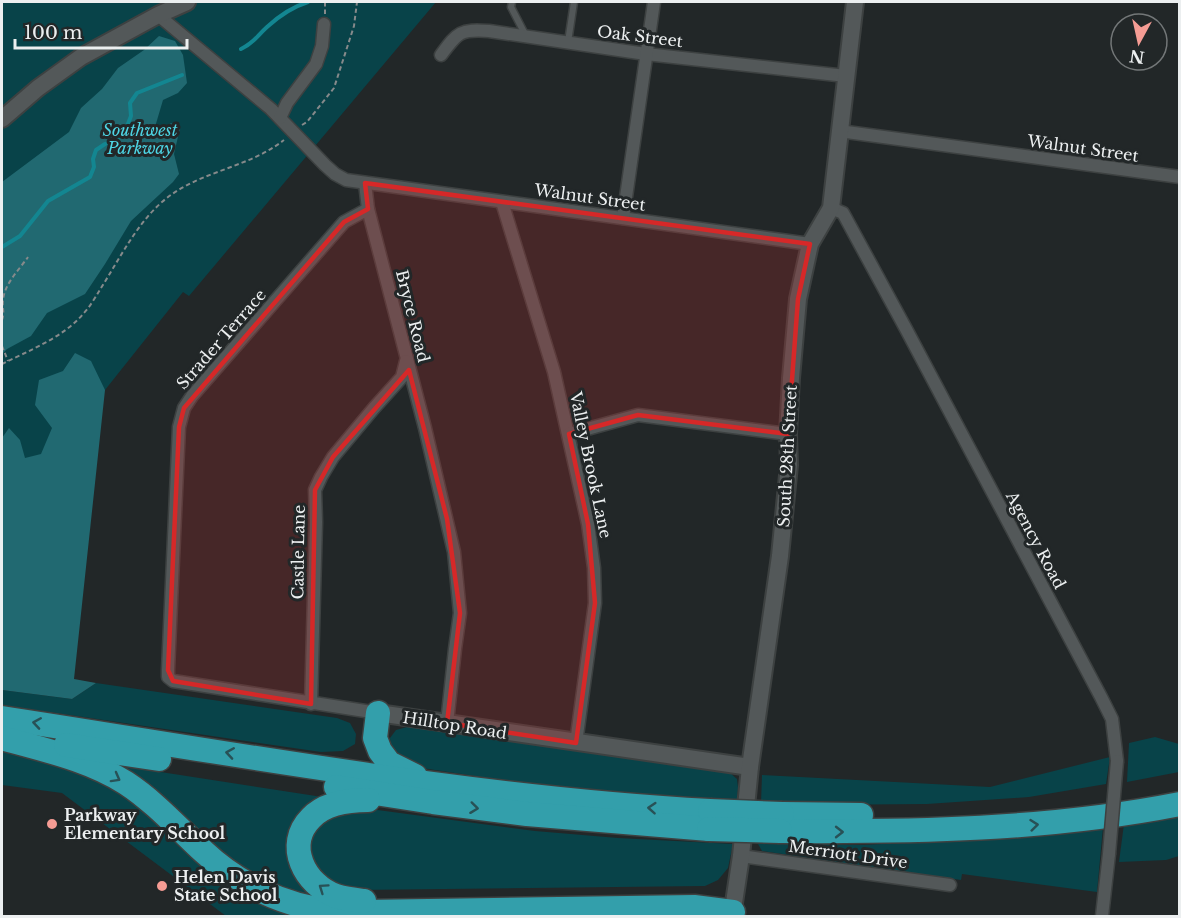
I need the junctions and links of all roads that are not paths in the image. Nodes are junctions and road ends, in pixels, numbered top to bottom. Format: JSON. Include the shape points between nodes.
{"nodes":[{"id":1,"x":187,"y":2,"type":"edge"},
{"id":2,"x":513,"y":2,"type":"edge"},
{"id":3,"x":574,"y":2,"type":"edge"},
{"id":4,"x":654,"y":2,"type":"edge"},
{"id":5,"x":854,"y":2,"type":"edge"},
{"id":6,"x":158,"y":15,"type":"junction"},
{"id":7,"x":324,"y":24,"type":"dead end"},
{"id":8,"x":526,"y":36,"type":"junction"},
{"id":9,"x":568,"y":43,"type":"junction"},
{"id":10,"x":646,"y":54,"type":"junction"},
{"id":11,"x":441,"y":55,"type":"dead end"},
{"id":12,"x":846,"y":76,"type":"junction"},
{"id":13,"x":280,"y":118,"type":"junction"},
{"id":14,"x":2,"y":119,"type":"edge"},
{"id":15,"x":839,"y":131,"type":"junction"},
{"id":16,"x":1179,"y":177,"type":"edge"},
{"id":17,"x":365,"y":183,"type":"junction"},
{"id":18,"x":502,"y":202,"type":"junction"},
{"id":19,"x":831,"y":208,"type":"junction"},
{"id":20,"x":368,"y":209,"type":"junction"},
{"id":21,"x":623,"y":218,"type":"junction"},
{"id":22,"x":810,"y":244,"type":"junction"},
{"id":23,"x":406,"y":360,"type":"junction"},
{"id":24,"x":569,"y":434,"type":"junction"},
{"id":25,"x":788,"y":434,"type":"junction"},
{"id":26,"x":168,"y":670,"type":"joint"},
{"id":27,"x":311,"y":704,"type":"junction"},
{"id":28,"x":378,"y":713,"type":"junction"},
{"id":29,"x":2,"y":718,"type":"edge"},
{"id":30,"x":447,"y":723,"type":"junction"},
{"id":31,"x":2,"y":736,"type":"edge"},
{"id":32,"x":375,"y":738,"type":"junction"},
{"id":33,"x":576,"y":742,"type":"junction"},
{"id":34,"x":302,"y":765,"type":"junction"},
{"id":35,"x":750,"y":767,"type":"junction"},
{"id":36,"x":1179,"y":787,"type":"edge"},
{"id":37,"x":435,"y":794,"type":"junction"},
{"id":38,"x":1179,"y":804,"type":"edge"},
{"id":39,"x":781,"y":823,"type":"junction"},
{"id":40,"x":741,"y":855,"type":"junction"},
{"id":41,"x":951,"y":885,"type":"dead end"},
{"id":42,"x":734,"y":909,"type":"edge"},
{"id":43,"x":1102,"y":916,"type":"edge"}],
"edges":[{"from":1,"to":6,"type":"street"},
{"from":2,"to":8,"type":"lane","via":[[511,7]]},
{"from":3,"to":9,"type":"lane"},
{"from":4,"to":10,"type":"street"},
{"from":5,"to":12,"type":"street","name":"South 28th Street"},
{"from":6,"to":13,"type":"street"},
{"from":6,"to":14,"type":"street","via":[[81,57]]},
{"from":7,"to":13,"type":"street","via":[[316,64]]},
{"from":8,"to":9,"type":"street","name":"Oak Street"},
{"from":8,"to":11,"type":"street","name":"Oak Street","via":[[471,30],[460,33]]},
{"from":9,"to":10,"type":"street","name":"Oak Street"},
{"from":10,"to":12,"type":"street","name":"Oak Street"},
{"from":10,"to":21,"type":"street"},
{"from":12,"to":15,"type":"street","name":"South 28th Street"},
{"from":13,"to":17,"type":"street","via":[[335,174]]},
{"from":15,"to":16,"type":"street","name":"Walnut Street"},
{"from":15,"to":19,"type":"street","name":"South 28th Street"},
{"from":17,"to":18,"type":"street","name":"Walnut Street"},
{"from":17,"to":20,"type":"street","name":"Bryce Road"},
{"from":18,"to":21,"type":"street","name":"Walnut Street"},
{"from":18,"to":24,"type":"street","name":"Valley Brook Lane","via":[[555,372]]},
{"from":19,"to":22,"type":"street","name":"South 28th Street"},
{"from":19,"to":43,"type":"street","name":"Agency Road","bridge":true,"via":[[843,213],[1112,719],[1117,761]]},
{"from":20,"to":23,"type":"street","name":"Bryce Road"},
{"from":20,"to":26,"type":"street","name":"Strader Terrace","via":[[344,222],[184,408],[179,427]]},
{"from":21,"to":22,"type":"street","name":"Walnut Street"},
{"from":22,"to":25,"type":"street","name":"South 28th Street","via":[[798,299]]},
{"from":23,"to":27,"type":"street","name":"Castle Lane","via":[[402,377],[333,456],[315,490]]},
{"from":23,"to":30,"type":"street","name":"Bryce Road","via":[[454,552],[460,613]]},
{"from":24,"to":25,"type":"street","via":[[638,415]]},
{"from":24,"to":33,"type":"street","name":"Valley Brook Lane","via":[[588,524],[595,603]]},
{"from":25,"to":35,"type":"street","name":"South 28th Street","via":[[789,465],[780,556]]},
{"from":26,"to":27,"type":"street","name":"Hilltop Road","via":[[173,681]]},
{"from":27,"to":28,"type":"street","name":"Hilltop Road"},
{"from":28,"to":30,"type":"street","name":"Hilltop Road"},
{"from":28,"to":32,"type":"highway"},
{"from":34,"to":29,"type":"highway","one_way":true},
{"from":30,"to":33,"type":"street","name":"Hilltop Road"},
{"from":31,"to":37,"type":"highway"},
{"from":31,"to":42,"type":"highway","one_way":true,"via":[[76,759],[126,783],[231,874],[280,899],[304,906],[363,912]]},
{"from":32,"to":34,"type":"highway","via":[[357,757]]},
{"from":32,"to":37,"type":"highway","via":[[389,763]]},
{"from":33,"to":35,"type":"street","name":"Hilltop Road"},
{"from":34,"to":37,"type":"highway"},
{"from":35,"to":40,"type":"street","name":"South 28th Street"},
{"from":36,"to":39,"type":"highway","via":[[1016,810]]},
{"from":37,"to":39,"type":"highway","bridge":true,"via":[[529,797],[710,820]]},
{"from":42,"to":37,"type":"highway","one_way":true,"via":[[687,896],[363,901],[323,889],[303,868],[299,844],[302,834],[310,818],[324,808],[357,800]]},
{"from":39,"to":38,"type":"highway","one_way":true,"via":[[906,831],[1015,826]]},
{"from":40,"to":41,"type":"street","name":"Merriott Drive"},
{"from":40,"to":42,"type":"street","name":"South 28th Street"}]}
